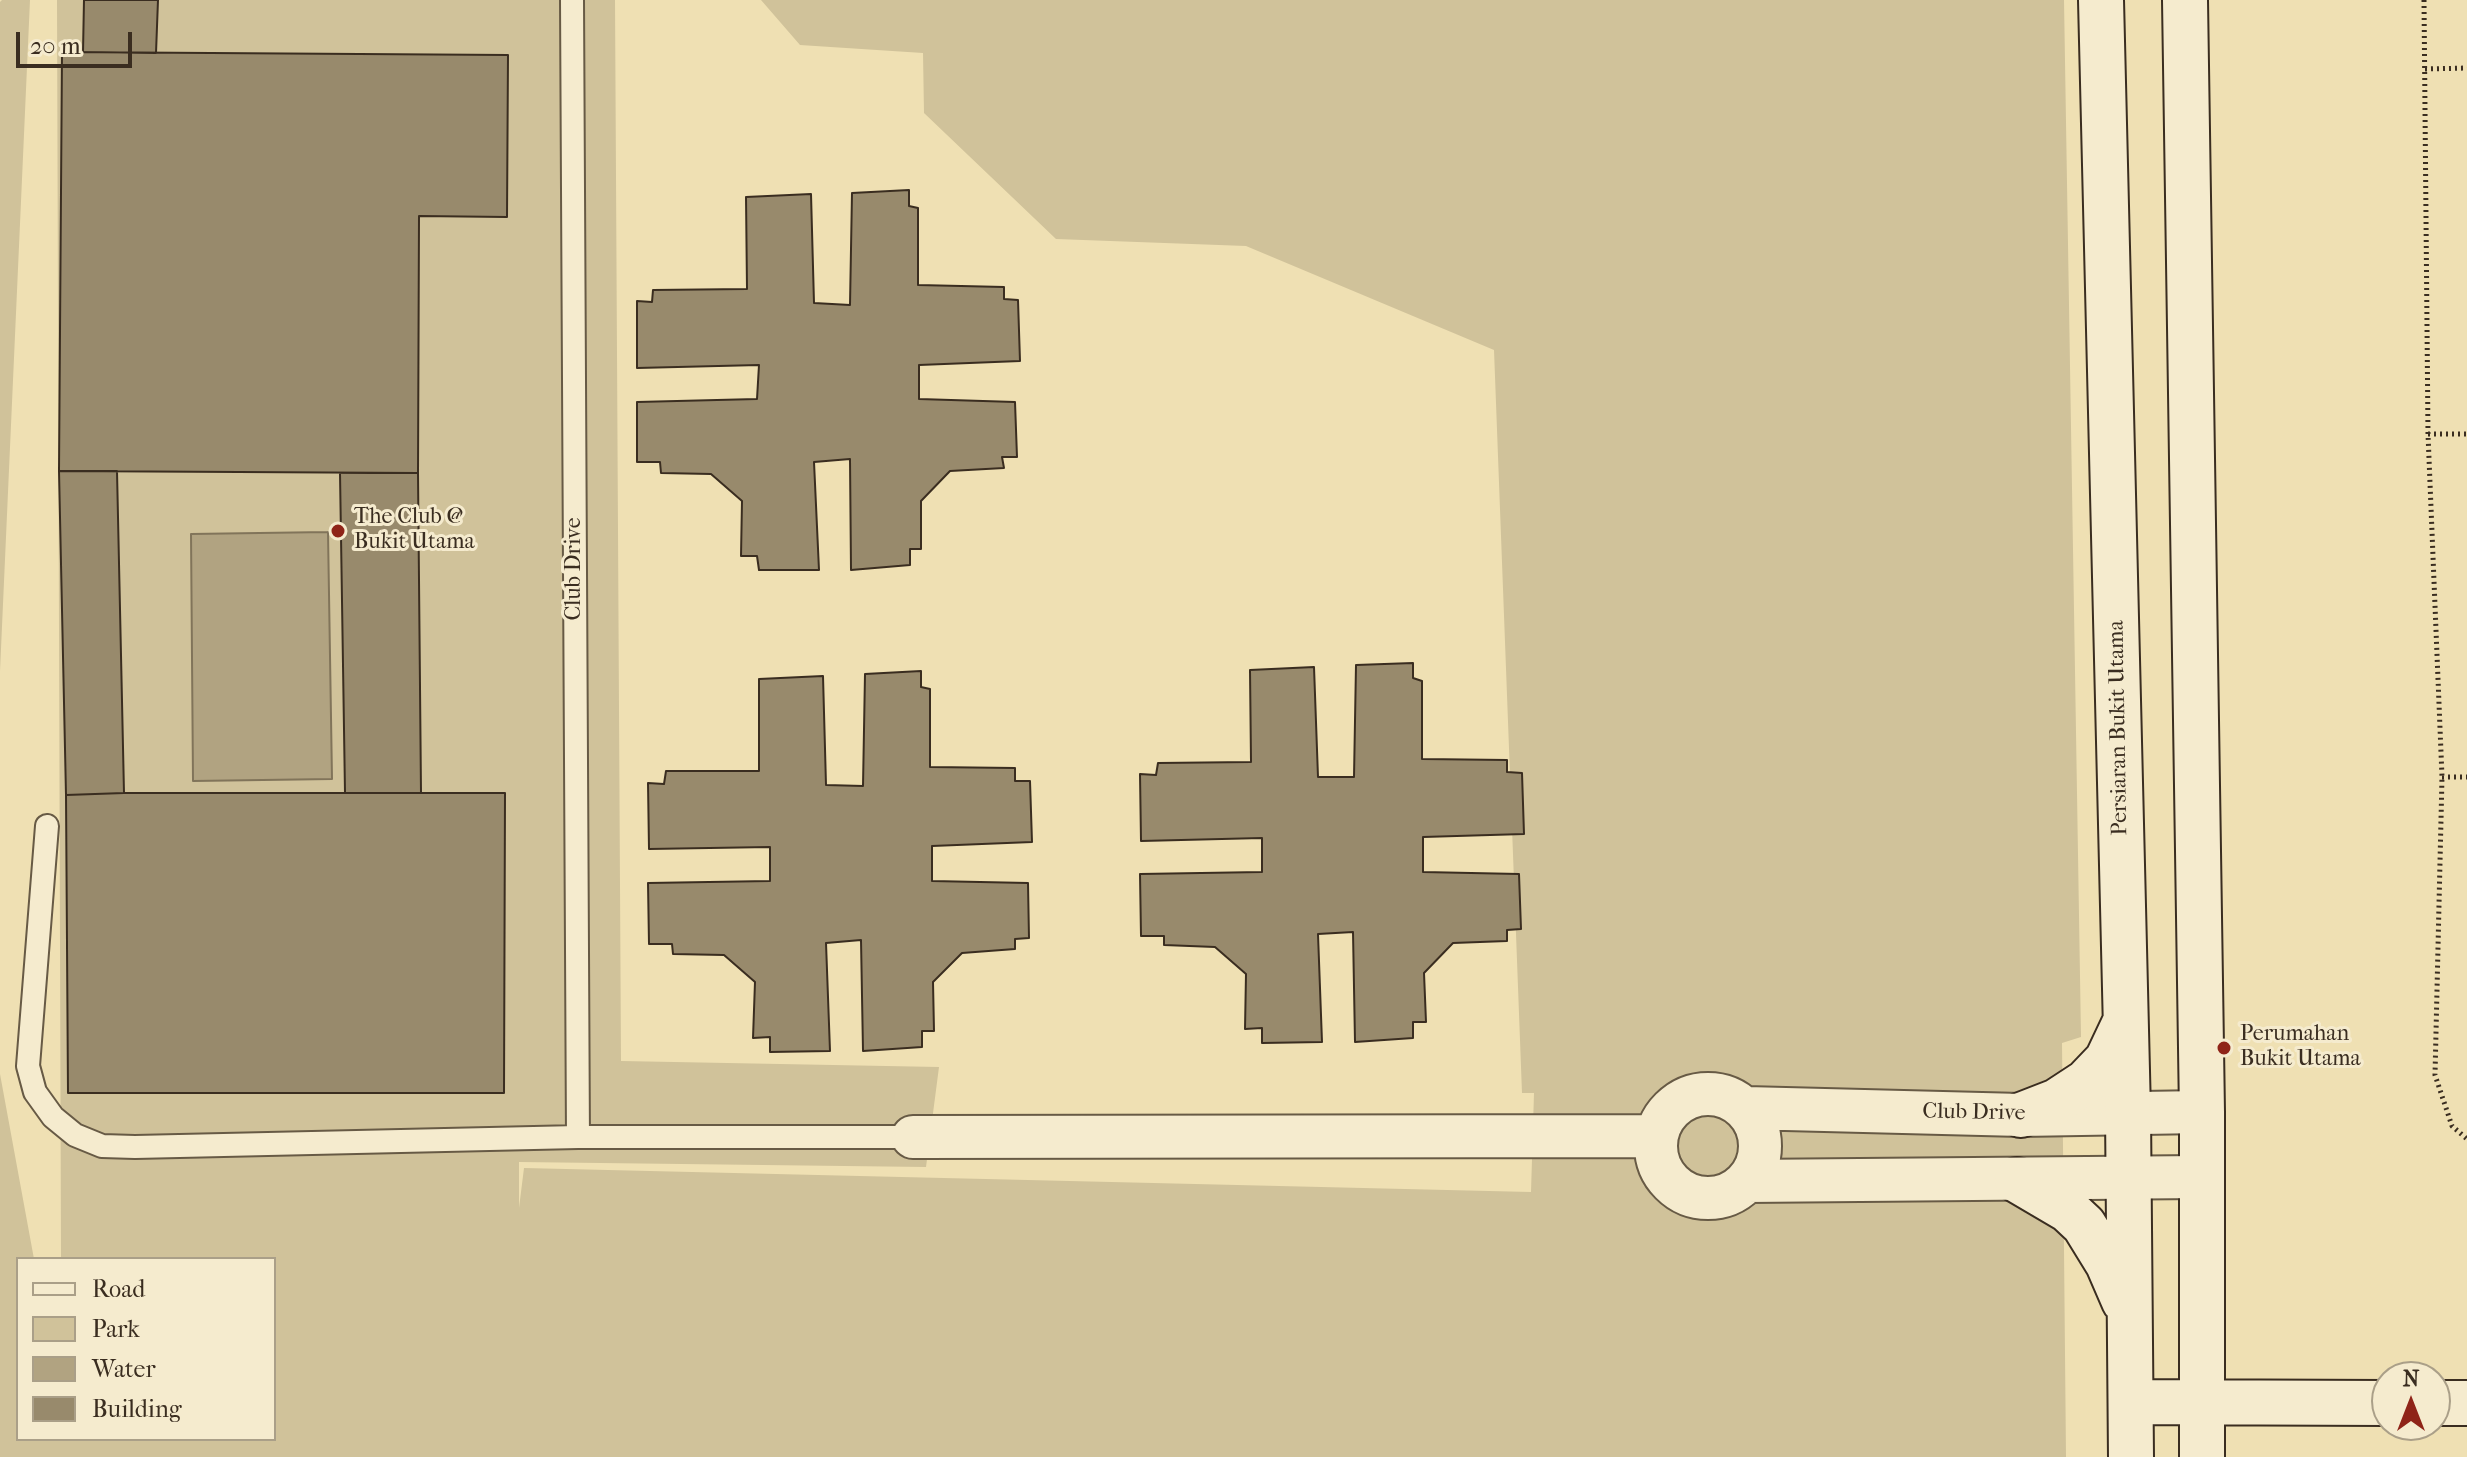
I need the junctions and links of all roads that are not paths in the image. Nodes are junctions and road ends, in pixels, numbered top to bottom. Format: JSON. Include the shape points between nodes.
{"nodes":[{"id":1,"x":572,"y":0,"type":"edge"},
{"id":2,"x":2101,"y":0,"type":"edge"},
{"id":3,"x":2185,"y":0,"type":"edge"},
{"id":4,"x":47,"y":826,"type":"dead end"},
{"id":5,"x":2126,"y":1020,"type":"junction"},
{"id":6,"x":1746,"y":1108,"type":"junction"},
{"id":7,"x":2128,"y":1112,"type":"junction"},
{"id":8,"x":2202,"y":1112,"type":"junction"},
{"id":9,"x":2021,"y":1115,"type":"junction"},
{"id":10,"x":1656,"y":1136,"type":"junction"},
{"id":11,"x":578,"y":1137,"type":"junction"},
{"id":12,"x":913,"y":1137,"type":"joint"},
{"id":13,"x":2200,"y":1177,"type":"junction"},
{"id":14,"x":2127,"y":1178,"type":"junction"},
{"id":15,"x":2017,"y":1180,"type":"junction"},
{"id":16,"x":1747,"y":1181,"type":"junction"},
{"id":17,"x":2129,"y":1314,"type":"junction"},
{"id":18,"x":2131,"y":1402,"type":"junction"},
{"id":19,"x":2202,"y":1402,"type":"junction"},
{"id":20,"x":2371,"y":1403,"type":"edge"},
{"id":21,"x":2131,"y":1457,"type":"edge"},
{"id":22,"x":2202,"y":1457,"type":"edge"}],
"edges":[{"from":1,"to":11,"type":"lane","name":"Club Drive"},
{"from":2,"to":5,"type":"street","name":"Persiaran Bukit Utama"},
{"from":3,"to":8,"type":"street"},
{"from":4,"to":11,"type":"lane","via":[[28,1066],[35,1092],[75,1135],[102,1146],[135,1147]]},
{"from":5,"to":7,"type":"street","name":"Persiaran Bukit Utama"},
{"from":5,"to":9,"type":"street","via":[[2107,1060],[2086,1082]]},
{"from":6,"to":9,"type":"street","name":"Club Drive"},
{"from":6,"to":10,"type":"street","via":[[1717,1093],[1700,1093],[1671,1108]]},
{"from":6,"to":16,"type":"street","via":[[1755,1121],[1761,1152]]},
{"from":7,"to":8,"type":"street","name":"Club Drive"},
{"from":7,"to":9,"type":"street","name":"Club Drive"},
{"from":7,"to":14,"type":"street","name":"Persiaran Bukit Utama"},
{"from":8,"to":13,"type":"street"},
{"from":10,"to":12,"type":"street"},
{"from":10,"to":16,"type":"street","via":[[1661,1169],[1684,1193],[1718,1198]]},
{"from":11,"to":12,"type":"lane"},
{"from":13,"to":14,"type":"street"},
{"from":13,"to":19,"type":"street"},
{"from":14,"to":15,"type":"street"},
{"from":14,"to":17,"type":"street","name":"Persiaran Bukit Utama"},
{"from":15,"to":16,"type":"street"},
{"from":15,"to":17,"type":"street","via":[[2084,1225]]},
{"from":17,"to":18,"type":"street","name":"Persiaran Bukit Utama"},
{"from":18,"to":19,"type":"street"},
{"from":18,"to":21,"type":"street","name":"Persiaran Bukit Utama"},
{"from":19,"to":20,"type":"street"},
{"from":19,"to":22,"type":"street"}]}
